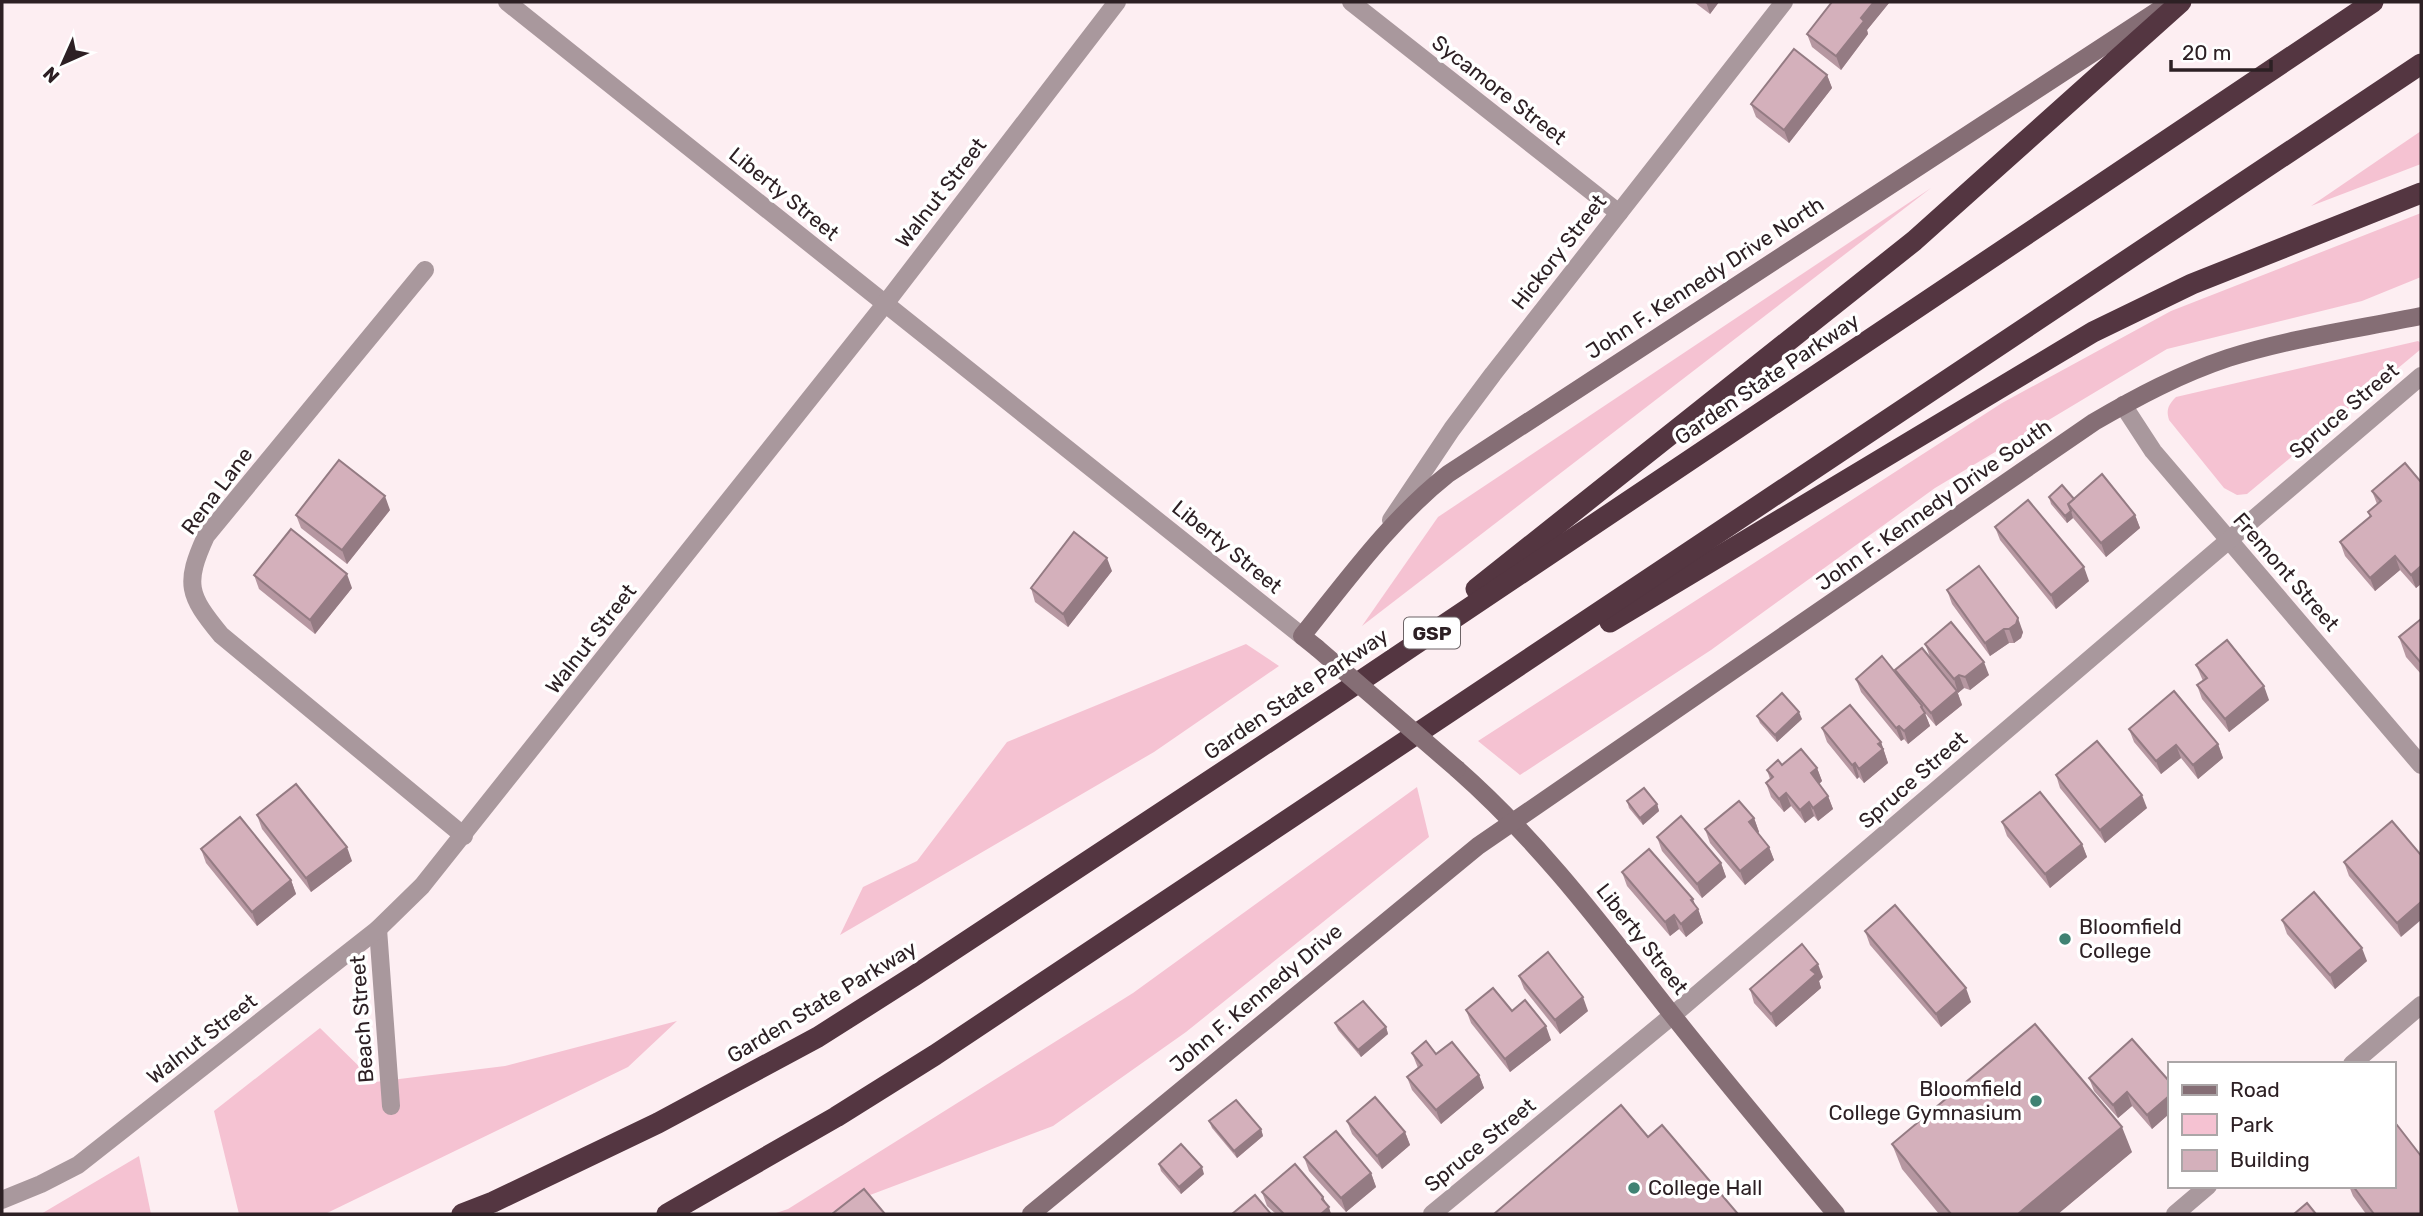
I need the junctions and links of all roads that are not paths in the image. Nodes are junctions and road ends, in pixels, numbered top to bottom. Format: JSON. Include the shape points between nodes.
{"nodes":[{"id":1,"x":507,"y":2,"type":"edge"},
{"id":2,"x":1117,"y":2,"type":"edge"},
{"id":3,"x":1351,"y":2,"type":"edge"},
{"id":4,"x":1784,"y":2,"type":"edge"},
{"id":5,"x":2171,"y":2,"type":"edge"},
{"id":6,"x":2182,"y":2,"type":"edge"},
{"id":7,"x":2373,"y":2,"type":"edge"},
{"id":8,"x":2421,"y":64,"type":"edge"},
{"id":9,"x":2421,"y":193,"type":"edge"},
{"id":10,"x":1619,"y":213,"type":"junction"},
{"id":11,"x":425,"y":270,"type":"dead end"},
{"id":12,"x":885,"y":304,"type":"junction"},
{"id":13,"x":2421,"y":316,"type":"edge"},
{"id":14,"x":2421,"y":376,"type":"edge"},
{"id":15,"x":2123,"y":405,"type":"junction"},
{"id":16,"x":1380,"y":539,"type":"junction"},
{"id":17,"x":2228,"y":540,"type":"junction"},
{"id":18,"x":1302,"y":636,"type":"junction"},
{"id":19,"x":1350,"y":688,"type":"junction"},
{"id":20,"x":1383,"y":758,"type":"junction"},
{"id":21,"x":2421,"y":765,"type":"edge"},
{"id":22,"x":1514,"y":822,"type":"junction"},
{"id":23,"x":464,"y":836,"type":"junction"},
{"id":24,"x":378,"y":929,"type":"junction"},
{"id":25,"x":2421,"y":1005,"type":"edge"},
{"id":26,"x":1673,"y":1015,"type":"junction"},
{"id":27,"x":2354,"y":1062,"type":"edge"},
{"id":28,"x":391,"y":1106,"type":"dead end"},
{"id":29,"x":2206,"y":1188,"type":"edge"},
{"id":30,"x":2,"y":1200,"type":"edge"},
{"id":31,"x":462,"y":1214,"type":"edge"},
{"id":32,"x":667,"y":1214,"type":"edge"},
{"id":33,"x":1031,"y":1214,"type":"edge"},
{"id":34,"x":1432,"y":1214,"type":"edge"},
{"id":35,"x":1836,"y":1214,"type":"edge"},
{"id":36,"x":2175,"y":1214,"type":"edge"}],
"edges":[{"from":1,"to":12,"type":"street","name":"Liberty Street"},
{"from":2,"to":12,"type":"street","name":"Walnut Street"},
{"from":3,"to":10,"type":"street","name":"Sycamore Street"},
{"from":4,"to":10,"type":"street","name":"Hickory Street"},
{"from":5,"to":16,"type":"main road","name":"John F. Kennedy Drive North","via":[[1471,457],[1423,494]]},
{"from":6,"to":19,"type":"highway","via":[[1914,241]]},
{"from":7,"to":19,"type":"highway","name":"Garden State Parkway","number":"GSP"},
{"from":8,"to":20,"type":"highway"},
{"from":9,"to":20,"type":"highway","via":[[2192,284],[2092,332]]},
{"from":10,"to":16,"type":"street","name":"Hickory Street","via":[[1471,402]]},
{"from":11,"to":23,"type":"street","name":"Rena Lane","via":[[206,536],[194,562],[191,587],[201,610],[221,635]]},
{"from":12,"to":18,"type":"street","name":"Liberty Street"},
{"from":12,"to":23,"type":"street","name":"Walnut Street"},
{"from":13,"to":15,"type":"main road","name":"John F. Kennedy Drive South","via":[[2228,358]]},
{"from":14,"to":17,"type":"street","name":"Spruce Street"},
{"from":15,"to":17,"type":"street","name":"Fremont Street","via":[[2141,437]]},
{"from":15,"to":22,"type":"main road","name":"John F. Kennedy Drive South"},
{"from":16,"to":18,"type":"main road","name":"John F. Kennedy Drive North"},
{"from":17,"to":21,"type":"street","name":"Fremont Street"},
{"from":17,"to":26,"type":"street","name":"Spruce Street"},
{"from":18,"to":22,"type":"main road","name":"Liberty Street","bridge":true},
{"from":19,"to":31,"type":"highway","name":"Garden State Parkway","number":"GSP","via":[[818,1037],[658,1123]]},
{"from":20,"to":32,"type":"highway","via":[[935,1055]]},
{"from":22,"to":26,"type":"main road","name":"Liberty Street","via":[[1576,891]]},
{"from":22,"to":33,"type":"main road","name":"John F. Kennedy Drive","via":[[1455,864]]},
{"from":23,"to":24,"type":"street","name":"Walnut Street"},
{"from":24,"to":28,"type":"street","name":"Beach Street"},
{"from":24,"to":30,"type":"street","name":"Walnut Street","via":[[78,1165]]},
{"from":25,"to":27,"type":"street"},
{"from":26,"to":34,"type":"street","name":"Spruce Street"},
{"from":26,"to":35,"type":"main road","name":"Liberty Street"},
{"from":29,"to":36,"type":"street"}]}
